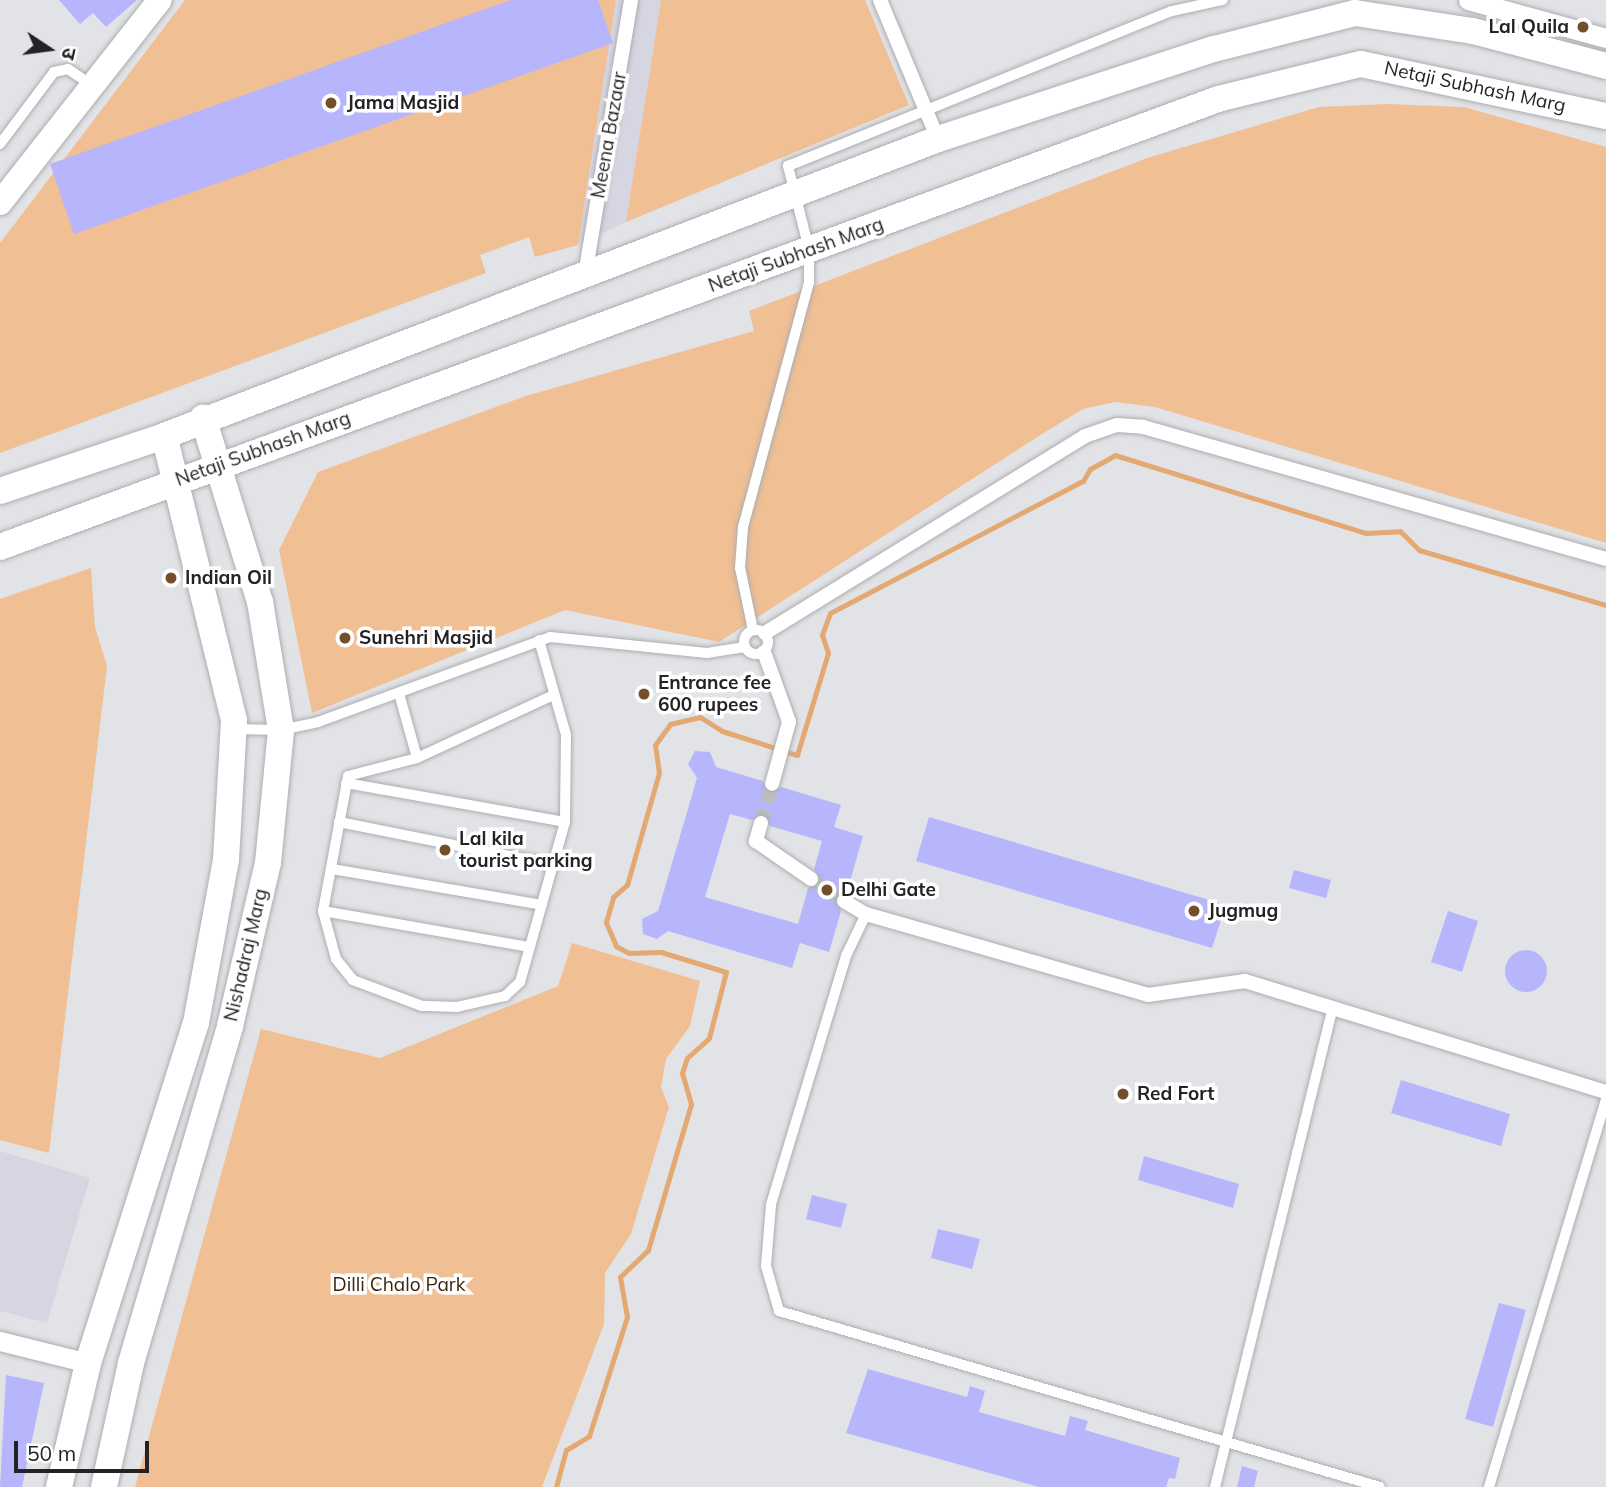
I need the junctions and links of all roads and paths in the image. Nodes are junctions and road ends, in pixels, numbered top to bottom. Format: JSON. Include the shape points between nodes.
{"nodes":[{"id":1,"x":160,"y":0,"type":"edge"},
{"id":2,"x":631,"y":0,"type":"edge"},
{"id":3,"x":880,"y":0,"type":"edge"},
{"id":4,"x":1223,"y":0,"type":"edge"},
{"id":5,"x":1468,"y":0,"type":"edge"},
{"id":6,"x":1356,"y":6,"type":"edge"},
{"id":7,"x":1606,"y":38,"type":"edge"},
{"id":8,"x":1606,"y":66,"type":"edge"},
{"id":9,"x":93,"y":86,"type":"junction"},
{"id":10,"x":1606,"y":116,"type":"edge"},
{"id":11,"x":938,"y":139,"type":"junction"},
{"id":12,"x":0,"y":144,"type":"edge"},
{"id":13,"x":796,"y":192,"type":"junction"},
{"id":14,"x":0,"y":203,"type":"edge"},
{"id":15,"x":809,"y":249,"type":"junction"},
{"id":16,"x":586,"y":269,"type":"junction"},
{"id":17,"x":203,"y":418,"type":"junction"},
{"id":18,"x":164,"y":436,"type":"junction"},
{"id":19,"x":220,"y":465,"type":"junction"},
{"id":20,"x":173,"y":481,"type":"junction"},
{"id":21,"x":0,"y":491,"type":"edge"},
{"id":22,"x":0,"y":547,"type":"edge"},
{"id":23,"x":1606,"y":559,"type":"edge"},
{"id":24,"x":759,"y":631,"type":"junction"},
{"id":25,"x":539,"y":640,"type":"junction"},
{"id":26,"x":744,"y":647,"type":"junction"},
{"id":27,"x":764,"y":652,"type":"junction"},
{"id":28,"x":400,"y":696,"type":"junction"},
{"id":29,"x":551,"y":696,"type":"junction"},
{"id":30,"x":233,"y":729,"type":"junction"},
{"id":31,"x":281,"y":730,"type":"junction"},
{"id":32,"x":417,"y":758,"type":"junction"},
{"id":33,"x":346,"y":783,"type":"junction"},
{"id":34,"x":772,"y":784,"type":"tunnel mouth"},
{"id":35,"x":339,"y":822,"type":"junction"},
{"id":36,"x":565,"y":822,"type":"junction"},
{"id":37,"x":761,"y":823,"type":"tunnel mouth"},
{"id":38,"x":554,"y":865,"type":"junction"},
{"id":39,"x":332,"y":869,"type":"junction"},
{"id":40,"x":811,"y":879,"type":"tunnel mouth"},
{"id":41,"x":844,"y":901,"type":"tunnel mouth"},
{"id":42,"x":542,"y":905,"type":"junction"},
{"id":43,"x":323,"y":911,"type":"junction"},
{"id":44,"x":866,"y":914,"type":"junction"},
{"id":45,"x":530,"y":947,"type":"junction"},
{"id":46,"x":1333,"y":1008,"type":"junction"},
{"id":47,"x":1606,"y":1092,"type":"edge"},
{"id":48,"x":1606,"y":1100,"type":"edge"},
{"id":49,"x":0,"y":1341,"type":"edge"},
{"id":50,"x":88,"y":1363,"type":"junction"},
{"id":51,"x":1227,"y":1444,"type":"junction"},
{"id":52,"x":59,"y":1487,"type":"edge"},
{"id":53,"x":104,"y":1487,"type":"edge"},
{"id":54,"x":1215,"y":1487,"type":"edge"},
{"id":55,"x":1380,"y":1487,"type":"edge"},
{"id":56,"x":1489,"y":1487,"type":"edge"}],
"edges":[{"from":1,"to":9,"type":"street"},
{"from":2,"to":16,"type":"street","name":"Meena Bazaar"},
{"from":3,"to":11,"type":"street"},
{"from":4,"to":13,"type":"lane","via":[[1172,11],[788,166]]},
{"from":5,"to":7,"type":"street"},
{"from":6,"to":8,"type":"main road"},
{"from":6,"to":11,"type":"main road"},
{"from":9,"to":12,"type":"lane","via":[[68,69],[54,72]]},
{"from":9,"to":14,"type":"street"},
{"from":10,"to":15,"type":"main road","name":"Netaji Subhash Marg","via":[[1361,64],[1218,99]]},
{"from":11,"to":13,"type":"main road"},
{"from":13,"to":15,"type":"lane"},
{"from":13,"to":16,"type":"main road"},
{"from":15,"to":19,"type":"main road","name":"Netaji Subhash Marg"},
{"from":15,"to":24,"type":"lane","via":[[806,311],[743,527],[740,568]]},
{"from":16,"to":17,"type":"main road"},
{"from":17,"to":18,"type":"main road"},
{"from":17,"to":19,"type":"main road","name":"Nishadraj Marg"},
{"from":18,"to":20,"type":"main road","name":"Nishadraj Marg"},
{"from":18,"to":21,"type":"main road"},
{"from":19,"to":20,"type":"main road","name":"Netaji Subhash Marg"},
{"from":19,"to":31,"type":"main road","name":"Nishadraj Marg","via":[[260,602]]},
{"from":20,"to":22,"type":"main road","name":"Netaji Subhash Marg"},
{"from":20,"to":30,"type":"main road","name":"Nishadraj Marg","via":[[213,622]]},
{"from":23,"to":24,"type":"street","via":[[1143,427],[1117,425],[1084,436]]},
{"from":24,"to":26,"type":"lane"},
{"from":24,"to":27,"type":"lane"},
{"from":25,"to":26,"type":"lane","via":[[589,639],[707,653]]},
{"from":25,"to":28,"type":"lane"},
{"from":25,"to":29,"type":"lane"},
{"from":26,"to":27,"type":"lane"},
{"from":27,"to":34,"type":"street","via":[[789,722]]},
{"from":28,"to":31,"type":"lane"},
{"from":28,"to":32,"type":"lane"},
{"from":29,"to":32,"type":"lane"},
{"from":29,"to":36,"type":"lane","via":[[561,703],[566,735]]},
{"from":30,"to":31,"type":"lane"},
{"from":30,"to":50,"type":"main road","name":"Nishadraj Marg","via":[[226,860],[196,1023]]},
{"from":31,"to":53,"type":"main road","name":"Nishadraj Marg","via":[[268,863],[230,1026],[131,1363]]},
{"from":32,"to":33,"type":"lane","via":[[352,772]]},
{"from":33,"to":35,"type":"lane"},
{"from":33,"to":36,"type":"lane"},
{"from":35,"to":38,"type":"lane"},
{"from":35,"to":39,"type":"lane"},
{"from":36,"to":38,"type":"lane"},
{"from":37,"to":40,"type":"street","via":[[756,841]]},
{"from":38,"to":42,"type":"lane"},
{"from":39,"to":42,"type":"lane"},
{"from":39,"to":43,"type":"lane"},
{"from":41,"to":44,"type":"street"},
{"from":42,"to":45,"type":"lane"},
{"from":43,"to":45,"type":"lane"},
{"from":43,"to":45,"type":"lane","via":[[336,959],[354,980],[422,1006],[457,1007],[506,996],[520,982]]},
{"from":44,"to":46,"type":"street","via":[[1148,995],[1245,981]]},
{"from":44,"to":51,"type":"lane","via":[[846,956],[771,1205],[766,1266],[779,1311]]},
{"from":46,"to":47,"type":"street"},
{"from":46,"to":51,"type":"lane"},
{"from":48,"to":56,"type":"lane"},
{"from":49,"to":50,"type":"street"},
{"from":50,"to":52,"type":"main road","name":"Nishadraj Marg"},
{"from":51,"to":54,"type":"lane"},
{"from":51,"to":55,"type":"lane"}]}
